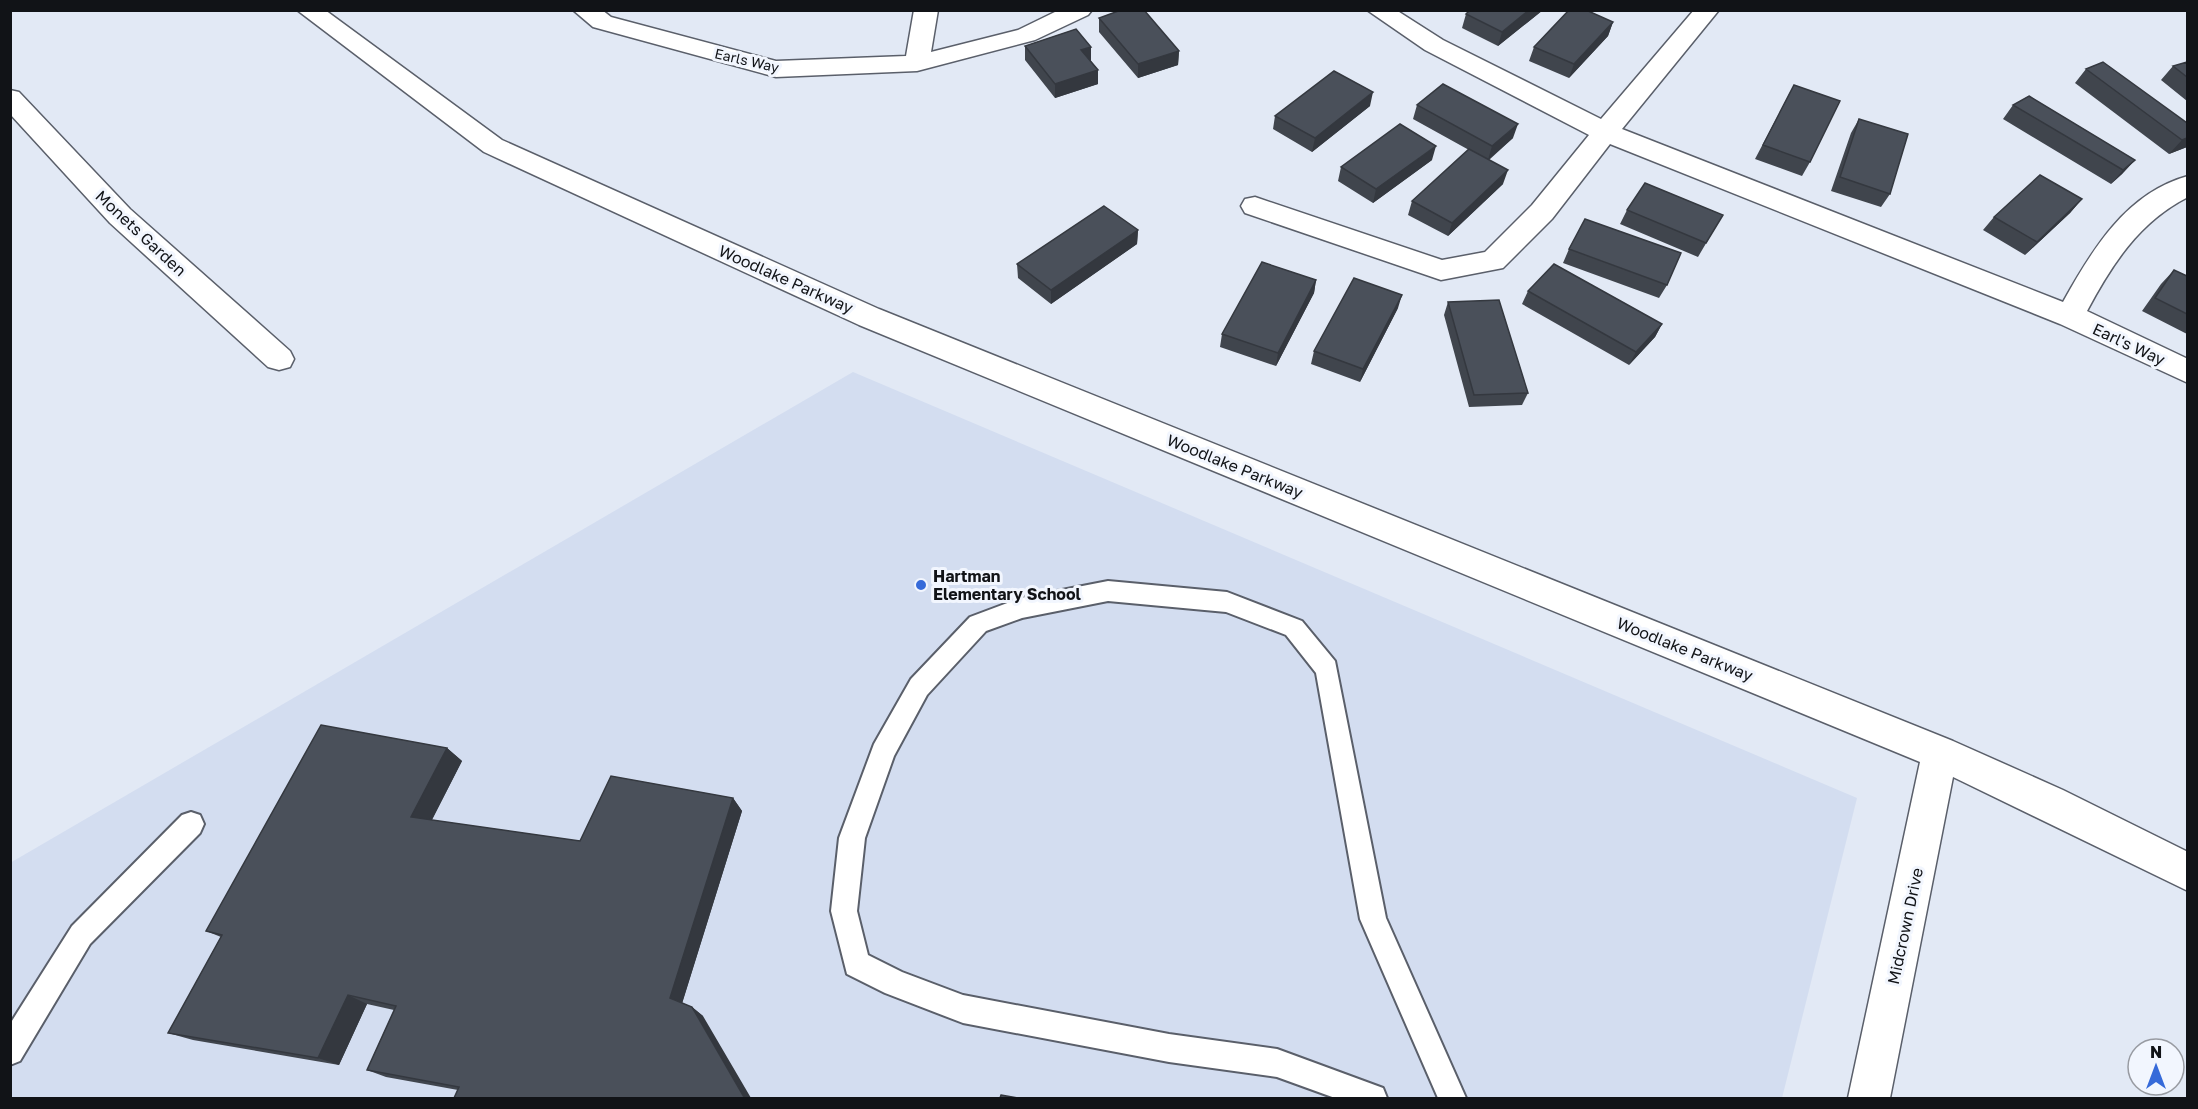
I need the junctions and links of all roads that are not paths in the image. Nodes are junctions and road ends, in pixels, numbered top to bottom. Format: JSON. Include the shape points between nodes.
{"nodes":[{"id":1,"x":309,"y":10,"type":"edge"},
{"id":2,"x":585,"y":10,"type":"edge"},
{"id":3,"x":926,"y":10,"type":"edge"},
{"id":4,"x":1080,"y":10,"type":"edge"},
{"id":5,"x":1379,"y":10,"type":"edge"},
{"id":6,"x":1707,"y":10,"type":"edge"},
{"id":7,"x":917,"y":63,"type":"junction"},
{"id":8,"x":10,"y":98,"type":"edge"},
{"id":9,"x":1605,"y":132,"type":"junction"},
{"id":10,"x":2187,"y":185,"type":"edge"},
{"id":11,"x":1255,"y":206,"type":"dead end"},
{"id":12,"x":2070,"y":316,"type":"junction"},
{"id":13,"x":279,"y":359,"type":"dead end"},
{"id":14,"x":2187,"y":372,"type":"edge"},
{"id":15,"x":1940,"y":753,"type":"junction"},
{"id":16,"x":190,"y":824,"type":"dead end"},
{"id":17,"x":2187,"y":872,"type":"edge"},
{"id":18,"x":10,"y":1051,"type":"edge"},
{"id":19,"x":1373,"y":1098,"type":"edge"},
{"id":20,"x":1452,"y":1098,"type":"edge"},
{"id":21,"x":1869,"y":1098,"type":"edge"}],
"edges":[{"from":1,"to":15,"type":"street","name":"Woodlake Parkway","via":[[493,146],[869,317]]},
{"from":2,"to":7,"type":"street","name":"Earls Way","via":[[602,22],[776,69]]},
{"from":3,"to":7,"type":"street"},
{"from":4,"to":7,"type":"street","name":"Earls Way","via":[[1026,35]]},
{"from":5,"to":9,"type":"street","name":"Earl's Way","via":[[1434,45]]},
{"from":6,"to":9,"type":"street"},
{"from":8,"to":13,"type":"street","name":"Monets Garden","via":[[120,216]]},
{"from":9,"to":11,"type":"street","via":[[1542,212],[1493,261],[1441,270]]},
{"from":9,"to":12,"type":"street","name":"Earl's Way"},
{"from":10,"to":12,"type":"street","via":[[2163,196],[2121,230]]},
{"from":12,"to":14,"type":"street","name":"Earl's Way"},
{"from":15,"to":17,"type":"street","name":"Woodlake Parkway"},
{"from":15,"to":21,"type":"street","name":"Midcrown Drive"},
{"from":16,"to":18,"type":"lane","via":[[81,935]]},
{"from":19,"to":20,"type":"lane","via":[[1277,1063],[1169,1048],[963,1009],[856,963],[844,911],[852,838],[884,752],[919,687],[978,624],[1021,608],[1108,591],[1227,602],[1294,628],[1327,669],[1373,920]]}]}
